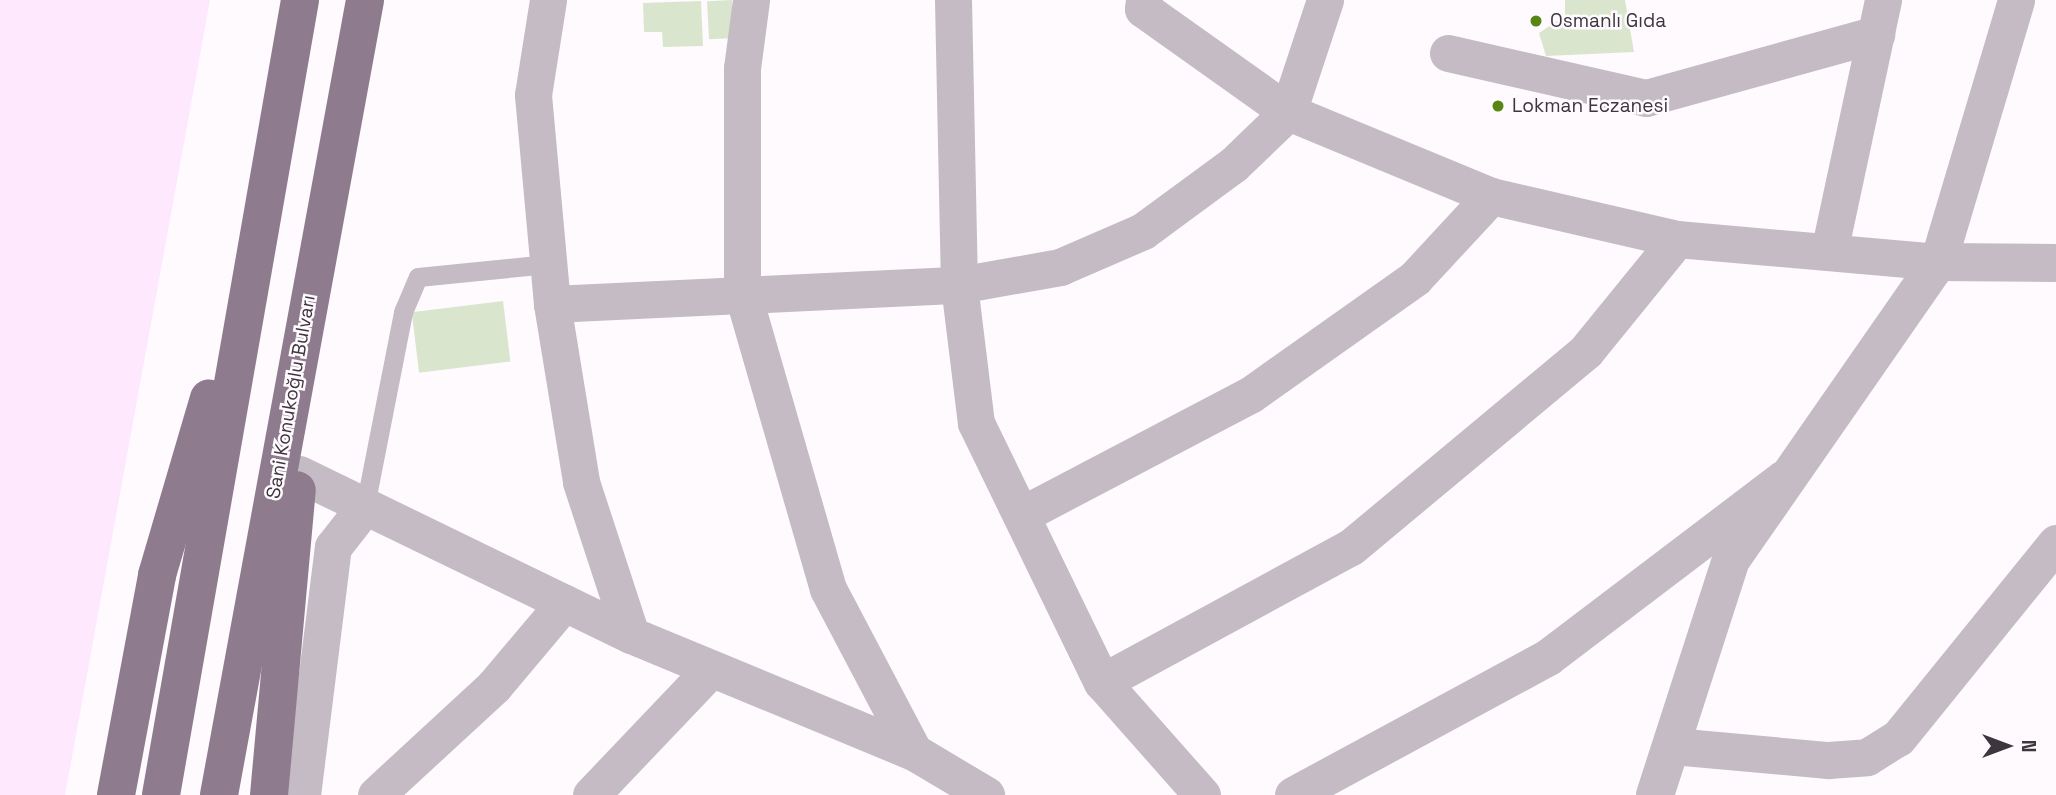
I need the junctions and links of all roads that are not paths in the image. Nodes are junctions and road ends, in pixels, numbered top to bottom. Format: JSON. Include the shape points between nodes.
{"nodes":[{"id":1,"x":300,"y":0,"type":"edge"},
{"id":2,"x":365,"y":0,"type":"edge"},
{"id":3,"x":548,"y":0,"type":"edge"},
{"id":4,"x":751,"y":0,"type":"edge"},
{"id":5,"x":953,"y":0,"type":"edge"},
{"id":6,"x":1144,"y":0,"type":"edge"},
{"id":7,"x":1325,"y":0,"type":"edge"},
{"id":8,"x":2016,"y":0,"type":"edge"},
{"id":9,"x":1880,"y":17,"type":"edge"},
{"id":10,"x":1448,"y":53,"type":"dead end"},
{"id":11,"x":1288,"y":112,"type":"junction"},
{"id":12,"x":1492,"y":196,"type":"junction"},
{"id":13,"x":261,"y":218,"type":"junction"},
{"id":14,"x":322,"y":228,"type":"junction"},
{"id":15,"x":1677,"y":239,"type":"junction"},
{"id":16,"x":1829,"y":252,"type":"junction"},
{"id":17,"x":2055,"y":260,"type":"edge"},
{"id":18,"x":1938,"y":262,"type":"junction"},
{"id":19,"x":548,"y":264,"type":"junction"},
{"id":20,"x":959,"y":285,"type":"junction"},
{"id":21,"x":742,"y":292,"type":"junction"},
{"id":22,"x":552,"y":304,"type":"junction"},
{"id":23,"x":1793,"y":471,"type":"junction"},
{"id":24,"x":299,"y":474,"type":"junction"},
{"id":25,"x":365,"y":506,"type":"junction"},
{"id":26,"x":1021,"y":515,"type":"junction"},
{"id":27,"x":2056,"y":543,"type":"edge"},
{"id":28,"x":564,"y":603,"type":"junction"},
{"id":29,"x":631,"y":635,"type":"junction"},
{"id":30,"x":711,"y":668,"type":"junction"},
{"id":31,"x":1102,"y":682,"type":"junction"},
{"id":32,"x":1672,"y":746,"type":"junction"},
{"id":33,"x":914,"y":752,"type":"junction"},
{"id":34,"x":116,"y":795,"type":"edge"},
{"id":35,"x":161,"y":795,"type":"edge"},
{"id":36,"x":219,"y":795,"type":"edge"},
{"id":37,"x":269,"y":795,"type":"edge"},
{"id":38,"x":302,"y":795,"type":"edge"},
{"id":39,"x":376,"y":795,"type":"edge"},
{"id":40,"x":591,"y":795,"type":"edge"},
{"id":41,"x":986,"y":795,"type":"edge"},
{"id":42,"x":1202,"y":795,"type":"edge"},
{"id":43,"x":1293,"y":795,"type":"edge"},
{"id":44,"x":1655,"y":795,"type":"edge"}],
"edges":[{"from":1,"to":13,"type":"highway"},
{"from":2,"to":14,"type":"highway","name":"Sani Konukoğlu Bulvarı"},
{"from":3,"to":19,"type":"street","via":[[533,95]]},
{"from":4,"to":21,"type":"street","via":[[742,68]]},
{"from":5,"to":20,"type":"street"},
{"from":6,"to":11,"type":"street","via":[[1143,9]]},
{"from":7,"to":11,"type":"street"},
{"from":8,"to":18,"type":"street"},
{"from":9,"to":10,"type":"street","via":[[1646,98]]},
{"from":9,"to":16,"type":"street"},
{"from":11,"to":12,"type":"street"},
{"from":11,"to":20,"type":"street","via":[[1233,165],[1143,231],[1060,267]]},
{"from":12,"to":15,"type":"street"},
{"from":12,"to":26,"type":"street","via":[[1415,278],[1250,395]]},
{"from":13,"to":34,"type":"highway","via":[[157,575]]},
{"from":13,"to":35,"type":"highway"},
{"from":14,"to":24,"type":"highway"},
{"from":14,"to":36,"type":"highway","name":"Sani Konukoğlu Bulvarı"},
{"from":15,"to":16,"type":"street"},
{"from":15,"to":31,"type":"street","via":[[1586,351],[1351,547]]},
{"from":16,"to":18,"type":"street"},
{"from":17,"to":18,"type":"street"},
{"from":18,"to":23,"type":"street"},
{"from":19,"to":22,"type":"street"},
{"from":19,"to":25,"type":"lane","via":[[418,277],[402,312]]},
{"from":20,"to":21,"type":"street"},
{"from":20,"to":26,"type":"street","via":[[976,423]]},
{"from":21,"to":22,"type":"street"},
{"from":21,"to":33,"type":"street","via":[[828,589]]},
{"from":22,"to":29,"type":"street","via":[[581,482]]},
{"from":23,"to":32,"type":"street","via":[[1731,561]]},
{"from":23,"to":43,"type":"street","via":[[1548,657]]},
{"from":24,"to":25,"type":"street"},
{"from":24,"to":37,"type":"highway"},
{"from":25,"to":28,"type":"street"},
{"from":25,"to":38,"type":"street","via":[[333,547]]},
{"from":26,"to":31,"type":"street"},
{"from":27,"to":32,"type":"street","via":[[1898,738],[1867,757],[1828,760]]},
{"from":28,"to":29,"type":"street"},
{"from":28,"to":39,"type":"street","via":[[494,686]]},
{"from":29,"to":30,"type":"street"},
{"from":30,"to":33,"type":"street"},
{"from":30,"to":40,"type":"street"},
{"from":31,"to":42,"type":"street"},
{"from":32,"to":44,"type":"street"},
{"from":33,"to":41,"type":"street"}]}
